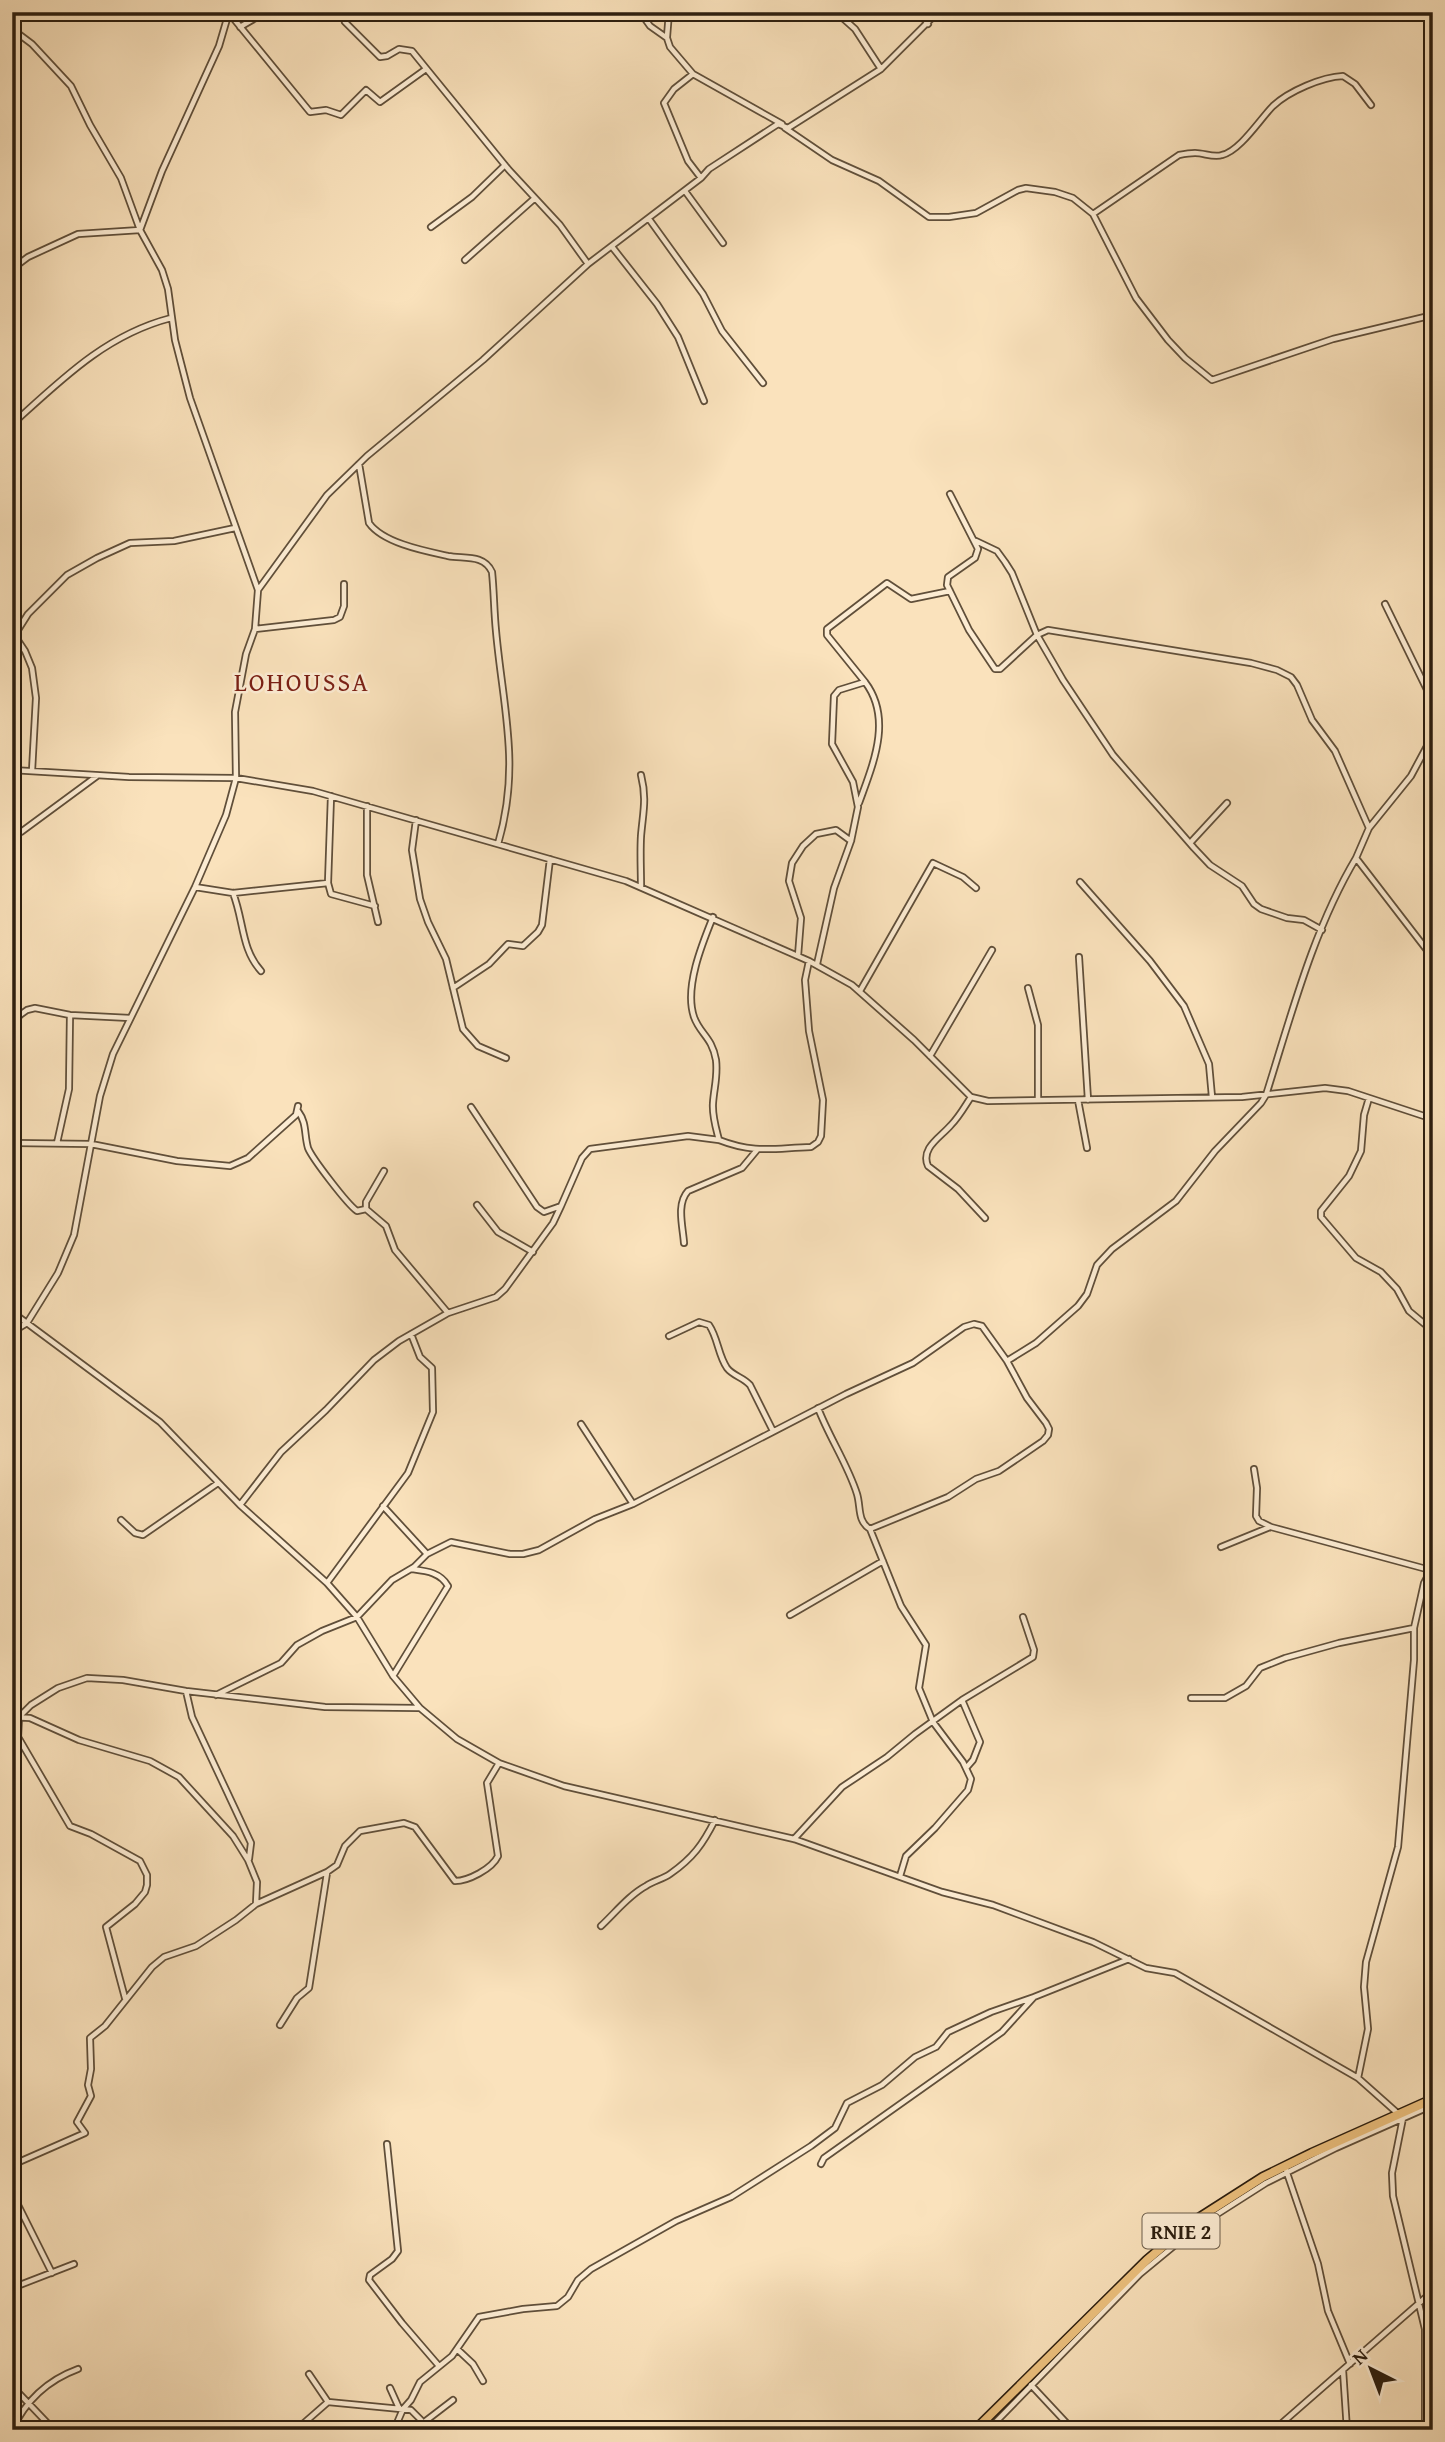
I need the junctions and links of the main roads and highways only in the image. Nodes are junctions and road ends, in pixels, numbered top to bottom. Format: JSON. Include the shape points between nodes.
{"nodes":[{"id":1,"x":1433,"y":2099,"type":"edge"},
{"id":2,"x":975,"y":2430,"type":"edge"}],
"edges":[{"from":1,"to":2,"type":"highway","name":"RNIE 2","number":"RNIE 2","via":[[1230,2197],[1169,2241]]}]}
